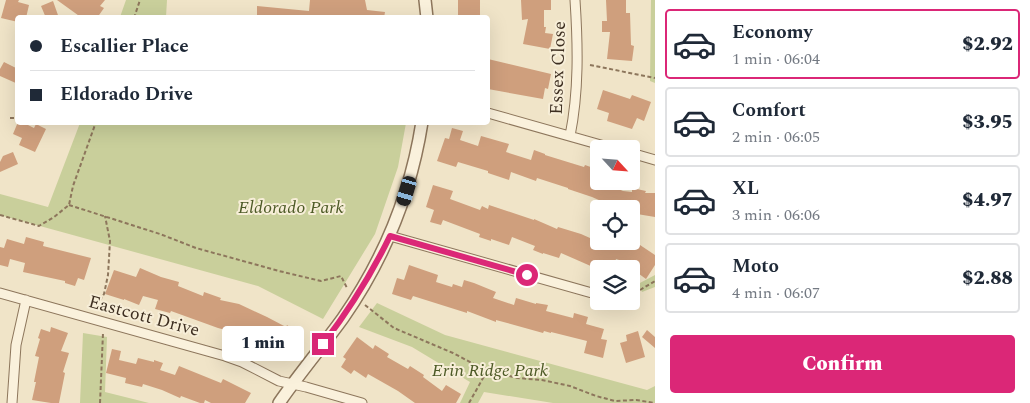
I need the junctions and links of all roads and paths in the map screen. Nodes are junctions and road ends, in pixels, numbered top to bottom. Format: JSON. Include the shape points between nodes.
{"nodes":[{"id":1,"x":140,"y":0,"type":"edge"},
{"id":2,"x":425,"y":0,"type":"edge"},
{"id":3,"x":575,"y":0,"type":"edge"},
{"id":4,"x":135,"y":15,"type":"edge"},
{"id":5,"x":427,"y":15,"type":"edge"},
{"id":6,"x":590,"y":65,"type":"dead end"},
{"id":7,"x":655,"y":78,"type":"edge"},
{"id":8,"x":490,"y":114,"type":"edge"},
{"id":9,"x":10,"y":118,"type":"dead end"},
{"id":10,"x":15,"y":118,"type":"edge"},
{"id":11,"x":95,"y":125,"type":"edge"},
{"id":12,"x":421,"y":125,"type":"edge"},
{"id":13,"x":570,"y":136,"type":"junction"},
{"id":14,"x":590,"y":142,"type":"edge"},
{"id":15,"x":640,"y":156,"type":"edge"},
{"id":16,"x":655,"y":160,"type":"edge"},
{"id":17,"x":69,"y":205,"type":"junction"},
{"id":18,"x":0,"y":215,"type":"edge"},
{"id":19,"x":105,"y":216,"type":"junction"},
{"id":20,"x":390,"y":236,"type":"junction"},
{"id":21,"x":655,"y":281,"type":"edge"},
{"id":22,"x":347,"y":288,"type":"dead end"},
{"id":23,"x":640,"y":290,"type":"dead end"},
{"id":24,"x":590,"y":292,"type":"edge"},
{"id":25,"x":0,"y":293,"type":"edge"},
{"id":26,"x":356,"y":299,"type":"junction"},
{"id":27,"x":26,"y":300,"type":"junction"},
{"id":28,"x":96,"y":306,"type":"dead end"},
{"id":29,"x":102,"y":333,"type":"dead end"},
{"id":30,"x":487,"y":371,"type":"junction"},
{"id":31,"x":292,"y":384,"type":"junction"},
{"id":32,"x":12,"y":403,"type":"edge"},
{"id":33,"x":100,"y":403,"type":"edge"},
{"id":34,"x":279,"y":403,"type":"edge"},
{"id":35,"x":362,"y":403,"type":"edge"},
{"id":36,"x":469,"y":403,"type":"edge"},
{"id":37,"x":655,"y":403,"type":"edge"}],
"edges":[{"from":1,"to":4,"type":"path"},
{"from":2,"to":5,"type":"street"},
{"from":3,"to":13,"type":"street","name":"Essex Close","via":[[578,74]]},
{"from":6,"to":7,"type":"path"},
{"from":8,"to":13,"type":"street","name":"Essex Close"},
{"from":9,"to":10,"type":"path"},
{"from":11,"to":17,"type":"path"},
{"from":12,"to":20,"type":"street","via":[[403,203]]},
{"from":13,"to":14,"type":"street","name":"Essex Close"},
{"from":15,"to":16,"type":"street"},
{"from":17,"to":18,"type":"path","via":[[39,226]]},
{"from":17,"to":19,"type":"path"},
{"from":19,"to":22,"type":"path","via":[[196,248],[279,271],[321,281],[341,276]]},
{"from":19,"to":28,"type":"path","via":[[110,241],[108,275],[104,294]]},
{"from":20,"to":24,"type":"street"},
{"from":20,"to":26,"type":"street"},
{"from":21,"to":23,"type":"path"},
{"from":25,"to":27,"type":"street","name":"Eastcott Drive"},
{"from":26,"to":30,"type":"path","via":[[394,328]]},
{"from":26,"to":31,"type":"street"},
{"from":27,"to":31,"type":"street","name":"Eastcott Drive","via":[[225,356]]},
{"from":27,"to":32,"type":"street","via":[[16,344]]},
{"from":29,"to":33,"type":"path"},
{"from":30,"to":36,"type":"path"},
{"from":30,"to":37,"type":"path","via":[[570,386],[616,401]]},
{"from":31,"to":34,"type":"street"},
{"from":31,"to":35,"type":"street","name":"Eastcott Drive"}]}
